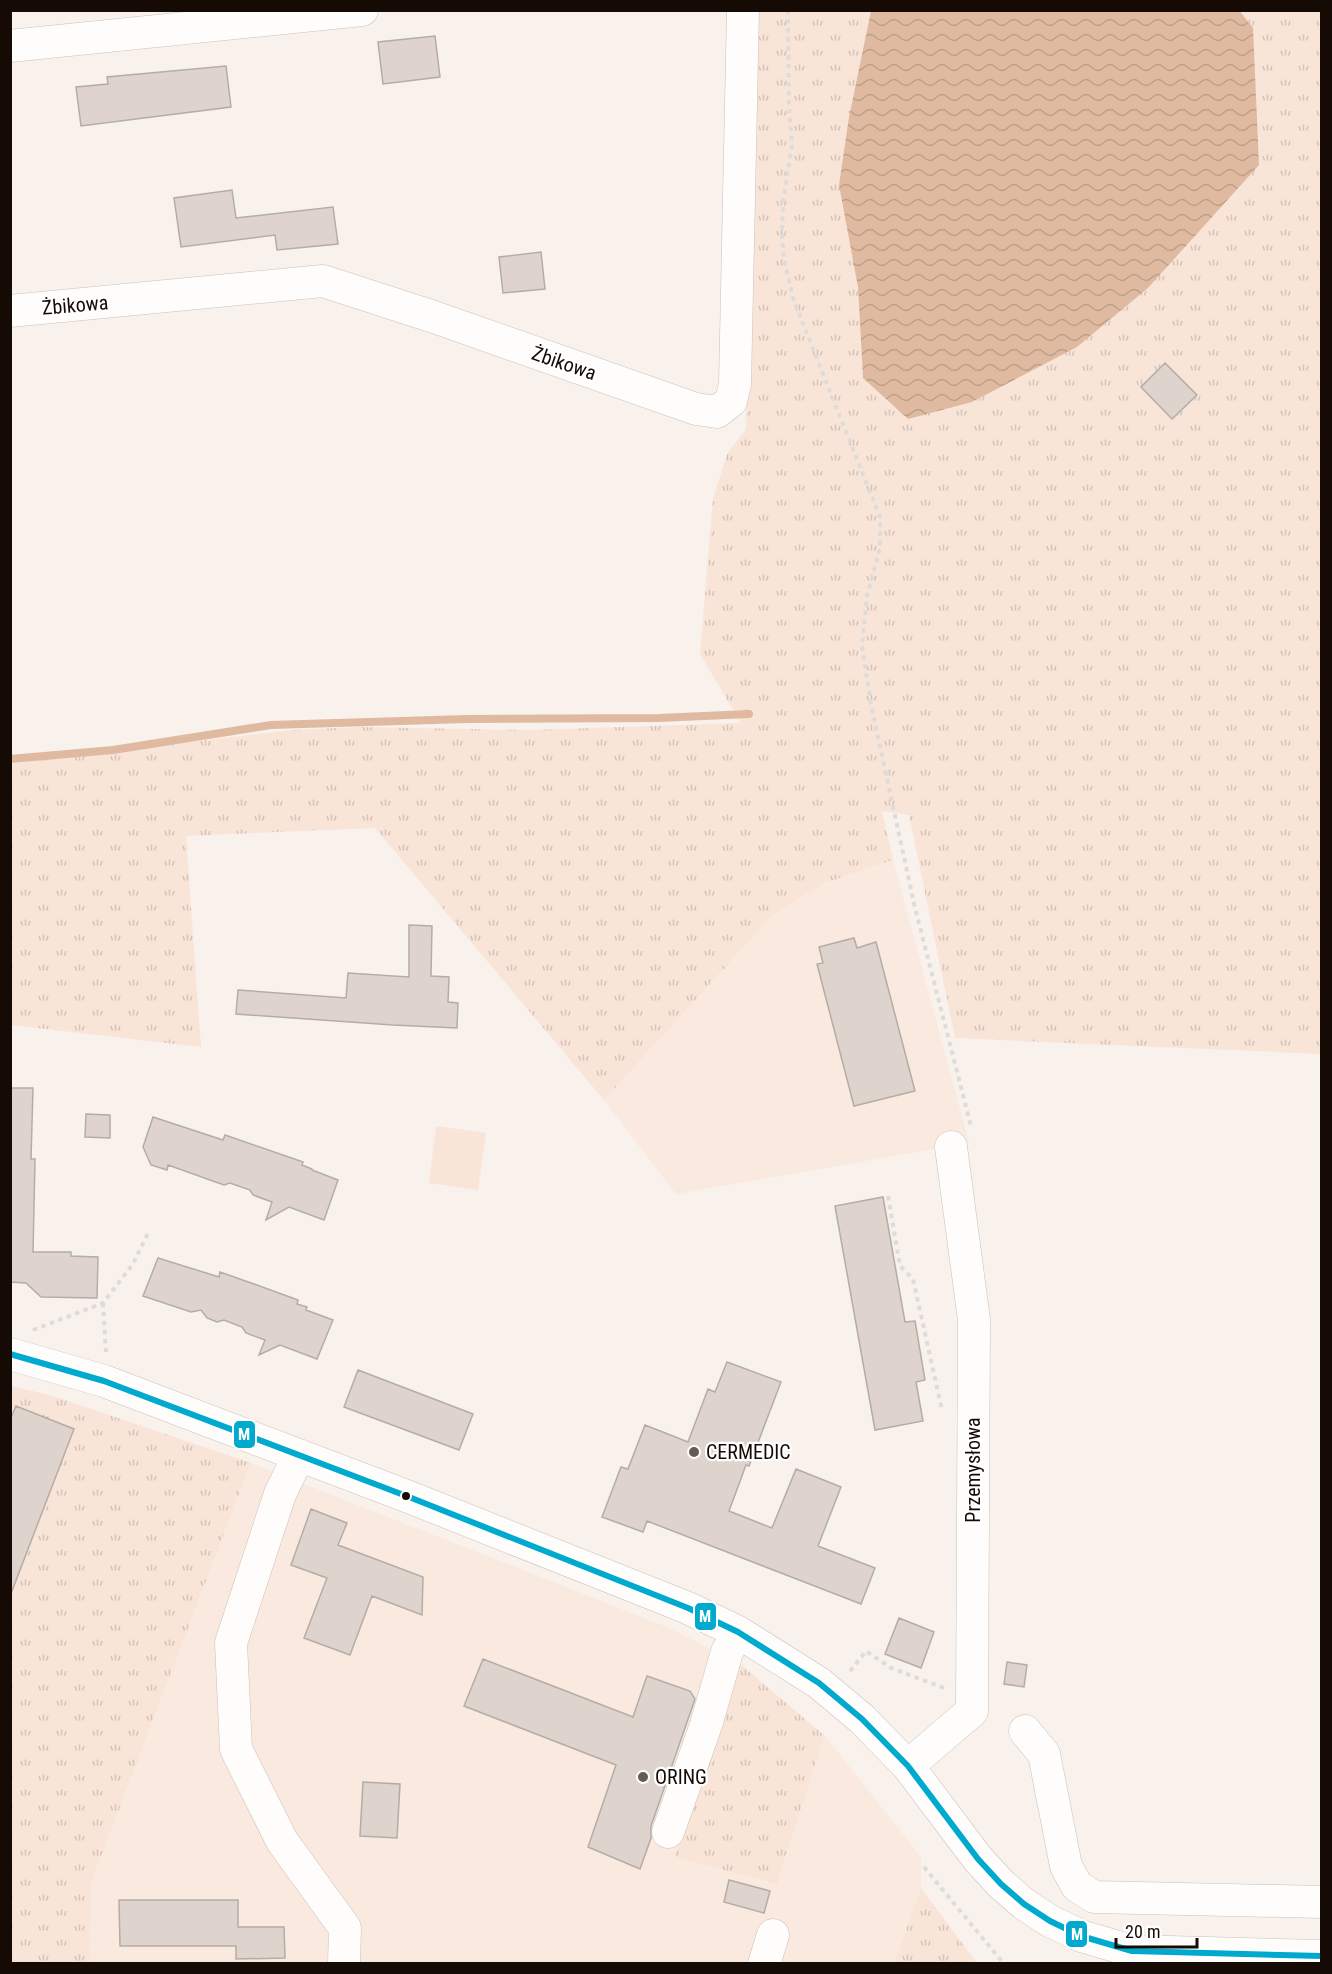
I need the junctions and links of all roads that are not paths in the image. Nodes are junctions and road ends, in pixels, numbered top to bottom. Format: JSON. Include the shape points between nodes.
{"nodes":[{"id":1,"x":362,"y":10,"type":"edge"},
{"id":2,"x":743,"y":10,"type":"edge"},
{"id":3,"x":10,"y":46,"type":"edge"},
{"id":4,"x":10,"y":311,"type":"edge"},
{"id":5,"x":962,"y":1140,"type":"road end"},
{"id":6,"x":10,"y":1354,"type":"edge"},
{"id":7,"x":299,"y":1455,"type":"junction"},
{"id":8,"x":738,"y":1632,"type":"junction"},
{"id":9,"x":1025,"y":1731,"type":"dead end"},
{"id":10,"x":908,"y":1766,"type":"junction"},
{"id":11,"x":668,"y":1832,"type":"dead end"},
{"id":12,"x":1322,"y":1902,"type":"edge"},
{"id":13,"x":1322,"y":1956,"type":"edge"},
{"id":14,"x":344,"y":1964,"type":"edge"}],
"edges":[{"from":1,"to":3,"type":"street"},
{"from":2,"to":4,"type":"street","name":"Żbikowa","via":[[735,384],[731,401],[717,412],[696,409],[323,281]]},
{"from":5,"to":10,"type":"street","name":"Przemysłowa","via":[[974,1320],[972,1711]]},
{"from":6,"to":7,"type":"street","via":[[104,1381]]},
{"from":7,"to":8,"type":"street","via":[[564,1557]]},
{"from":7,"to":14,"type":"street","via":[[280,1494],[231,1643],[236,1749],[282,1841],[345,1928]]},
{"from":8,"to":10,"type":"street","via":[[819,1683]]},
{"from":8,"to":11,"type":"street","via":[[727,1652]]},
{"from":9,"to":12,"type":"street","via":[[1044,1754],[1066,1866],[1077,1886],[1094,1897]]},
{"from":10,"to":13,"type":"street","via":[[1001,1884],[1033,1910],[1081,1936],[1132,1951]]}]}
